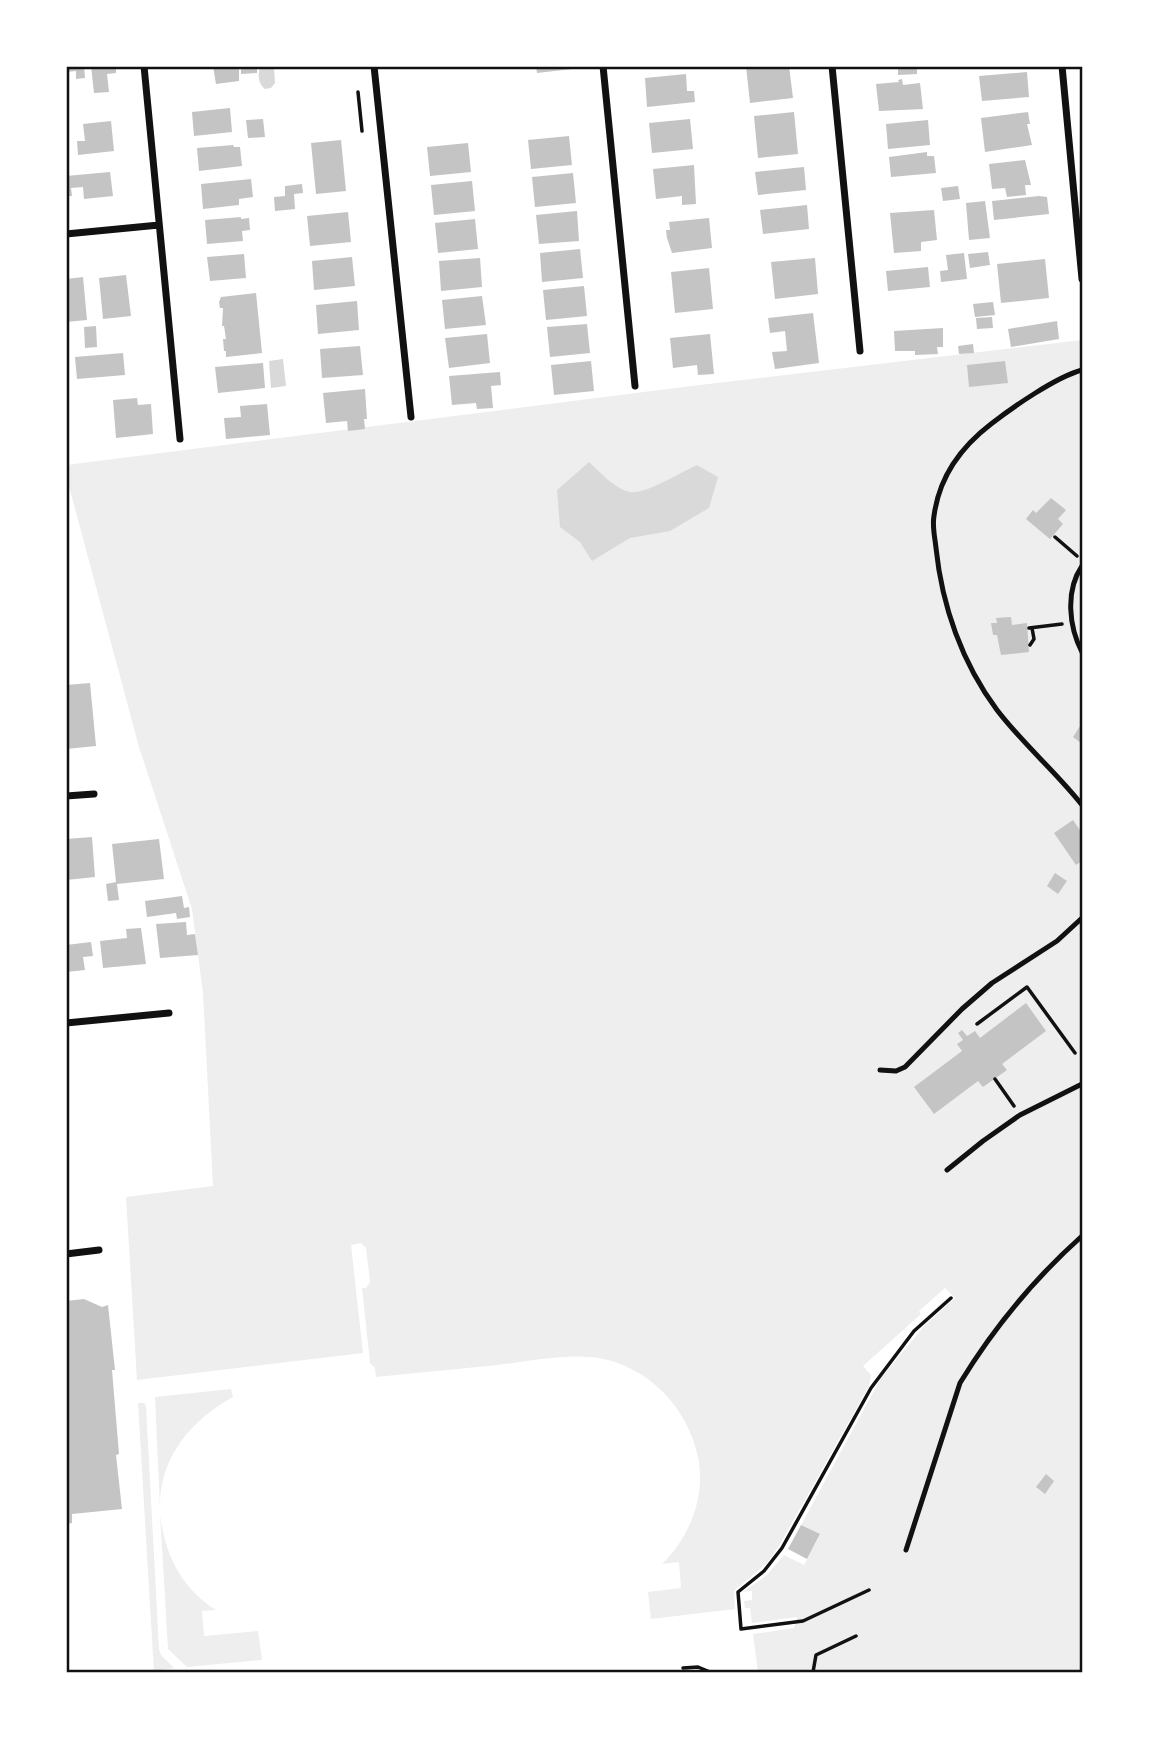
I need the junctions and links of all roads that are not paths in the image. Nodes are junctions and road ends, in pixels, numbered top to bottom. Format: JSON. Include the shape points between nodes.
{"nodes":[{"id":1,"x":144,"y":66,"type":"edge"},
{"id":2,"x":374,"y":66,"type":"edge"},
{"id":3,"x":603,"y":66,"type":"edge"},
{"id":4,"x":832,"y":66,"type":"edge"},
{"id":5,"x":1062,"y":66,"type":"edge"},
{"id":6,"x":159,"y":225,"type":"junction"},
{"id":7,"x":66,"y":234,"type":"edge"},
{"id":8,"x":1083,"y":279,"type":"edge"},
{"id":9,"x":860,"y":351,"type":"dead end"},
{"id":10,"x":1083,"y":370,"type":"edge"},
{"id":11,"x":635,"y":386,"type":"dead end"},
{"id":12,"x":411,"y":418,"type":"dead end"},
{"id":13,"x":180,"y":439,"type":"dead end"},
{"id":14,"x":1083,"y":566,"type":"edge"},
{"id":15,"x":1083,"y":652,"type":"edge"},
{"id":16,"x":94,"y":794,"type":"dead end"},
{"id":17,"x":66,"y":796,"type":"edge"},
{"id":18,"x":1083,"y":805,"type":"edge"},
{"id":19,"x":1083,"y":918,"type":"edge"},
{"id":20,"x":169,"y":1013,"type":"dead end"},
{"id":21,"x":66,"y":1023,"type":"edge"},
{"id":22,"x":880,"y":1070,"type":"dead end"},
{"id":23,"x":1083,"y":1084,"type":"edge"},
{"id":24,"x":947,"y":1170,"type":"dead end"},
{"id":25,"x":1083,"y":1236,"type":"edge"},
{"id":26,"x":99,"y":1250,"type":"dead end"},
{"id":27,"x":66,"y":1254,"type":"edge"},
{"id":28,"x":906,"y":1550,"type":"dead end"}],
"edges":[{"from":1,"to":6,"type":"street"},
{"from":2,"to":12,"type":"street"},
{"from":3,"to":11,"type":"street"},
{"from":4,"to":9,"type":"street"},
{"from":5,"to":8,"type":"street"},
{"from":6,"to":7,"type":"street"},
{"from":6,"to":13,"type":"street"},
{"from":10,"to":18,"type":"lane","via":[[1032,396],[974,436],[951,464],[933,518],[945,598],[970,666],[997,709]]},
{"from":14,"to":15,"type":"lane","via":[[1070,612]]},
{"from":16,"to":17,"type":"street"},
{"from":19,"to":22,"type":"lane","via":[[992,983],[905,1067]]},
{"from":20,"to":21,"type":"street"},
{"from":23,"to":24,"type":"lane","via":[[1020,1115]]},
{"from":25,"to":28,"type":"lane","via":[[1039,1278],[960,1383]]},
{"from":26,"to":27,"type":"street"}]}
